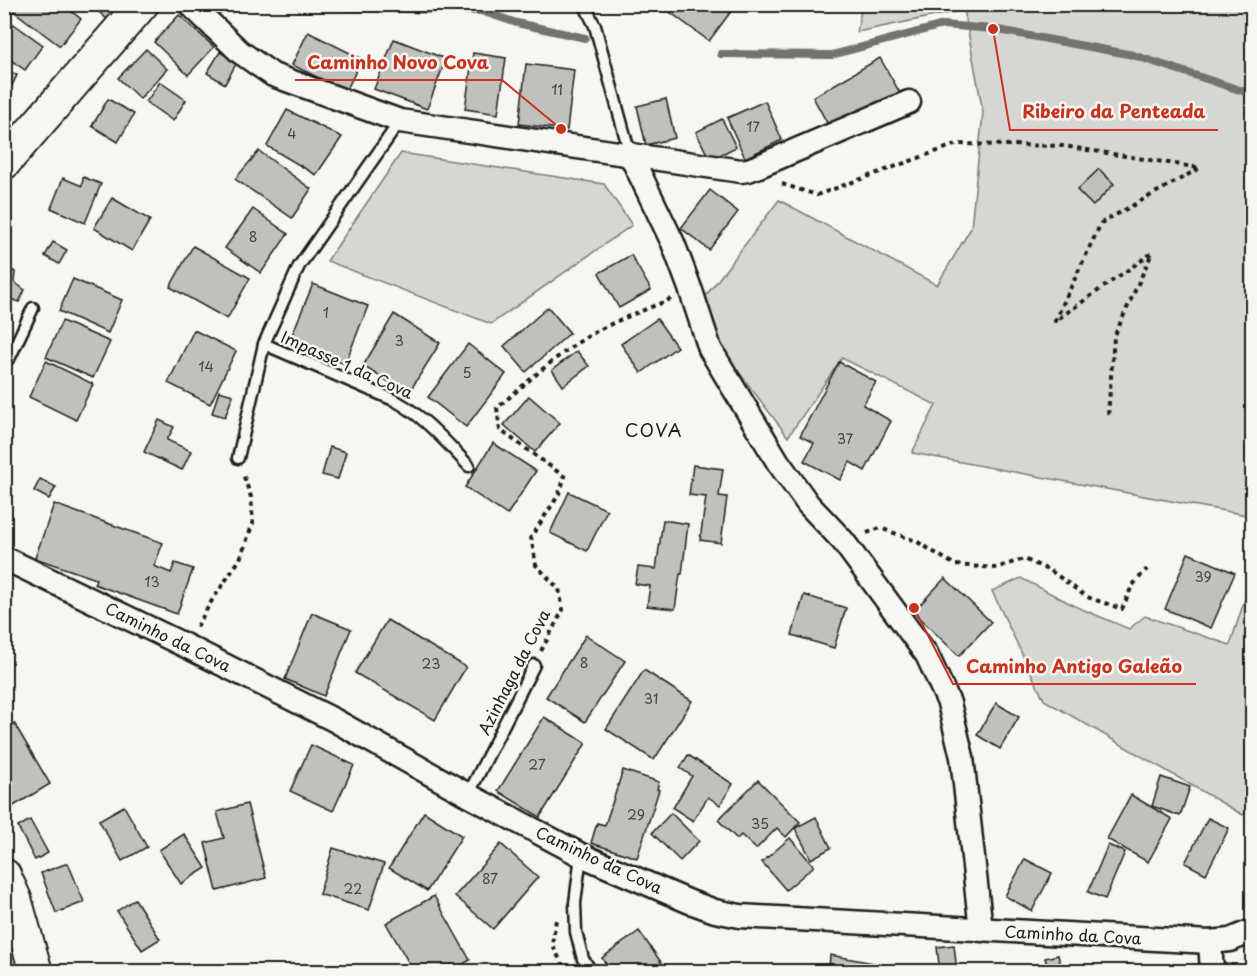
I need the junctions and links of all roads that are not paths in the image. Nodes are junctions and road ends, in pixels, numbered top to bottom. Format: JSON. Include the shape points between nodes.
{"nodes":[{"id":1,"x":142,"y":4,"type":"edge"},
{"id":2,"x":190,"y":4,"type":"edge"},
{"id":3,"x":584,"y":4,"type":"edge"},
{"id":4,"x":909,"y":102,"type":"dead end"},
{"id":5,"x":400,"y":121,"type":"junction"},
{"id":6,"x":630,"y":154,"type":"junction"},
{"id":7,"x":4,"y":163,"type":"edge"},
{"id":8,"x":33,"y":308,"type":"dead end"},
{"id":9,"x":264,"y":344,"type":"junction"},
{"id":10,"x":4,"y":363,"type":"edge"},
{"id":11,"x":238,"y":458,"type":"road end"},
{"id":12,"x":470,"y":466,"type":"dead end"},
{"id":13,"x":4,"y":558,"type":"edge"},
{"id":14,"x":534,"y":665,"type":"road end"},
{"id":15,"x":468,"y":795,"type":"junction"},
{"id":16,"x":581,"y":855,"type":"junction"},
{"id":17,"x":4,"y":874,"type":"edge"},
{"id":18,"x":981,"y":930,"type":"junction"},
{"id":19,"x":1252,"y":931,"type":"edge"},
{"id":20,"x":1210,"y":942,"type":"junction"},
{"id":21,"x":36,"y":972,"type":"edge"},
{"id":22,"x":592,"y":972,"type":"edge"},
{"id":23,"x":1212,"y":972,"type":"edge"}],
"edges":[{"from":1,"to":7,"type":"main road"},
{"from":2,"to":5,"type":"street","via":[[240,52],[273,75]]},
{"from":3,"to":6,"type":"lane","via":[[595,26]]},
{"from":4,"to":6,"type":"street","via":[[748,170]]},
{"from":5,"to":6,"type":"street"},
{"from":5,"to":9,"type":"lane","via":[[299,266]]},
{"from":6,"to":18,"type":"street","via":[[673,243],[710,349],[778,462],[808,504],[843,541],[927,655],[949,703],[962,757]]},
{"from":8,"to":10,"type":"lane"},
{"from":9,"to":11,"type":"lane"},
{"from":9,"to":12,"type":"lane","name":"Impasse 1 da Cova","via":[[396,401],[431,427]]},
{"from":13,"to":15,"type":"street","name":"Caminho da Cova","via":[[334,720]]},
{"from":14,"to":15,"type":"lane","name":"Azinhaga da Cova"},
{"from":15,"to":16,"type":"street","name":"Caminho da Cova"},
{"from":16,"to":18,"type":"street","name":"Caminho da Cova","via":[[690,902],[740,916]]},
{"from":16,"to":22,"type":"lane","via":[[576,932],[583,959]]},
{"from":17,"to":21,"type":"main road"},
{"from":18,"to":20,"type":"street","name":"Caminho da Cova"},
{"from":19,"to":20,"type":"street","name":"Caminho da Cova","via":[[1230,940]]},
{"from":20,"to":23,"type":"street"}]}
